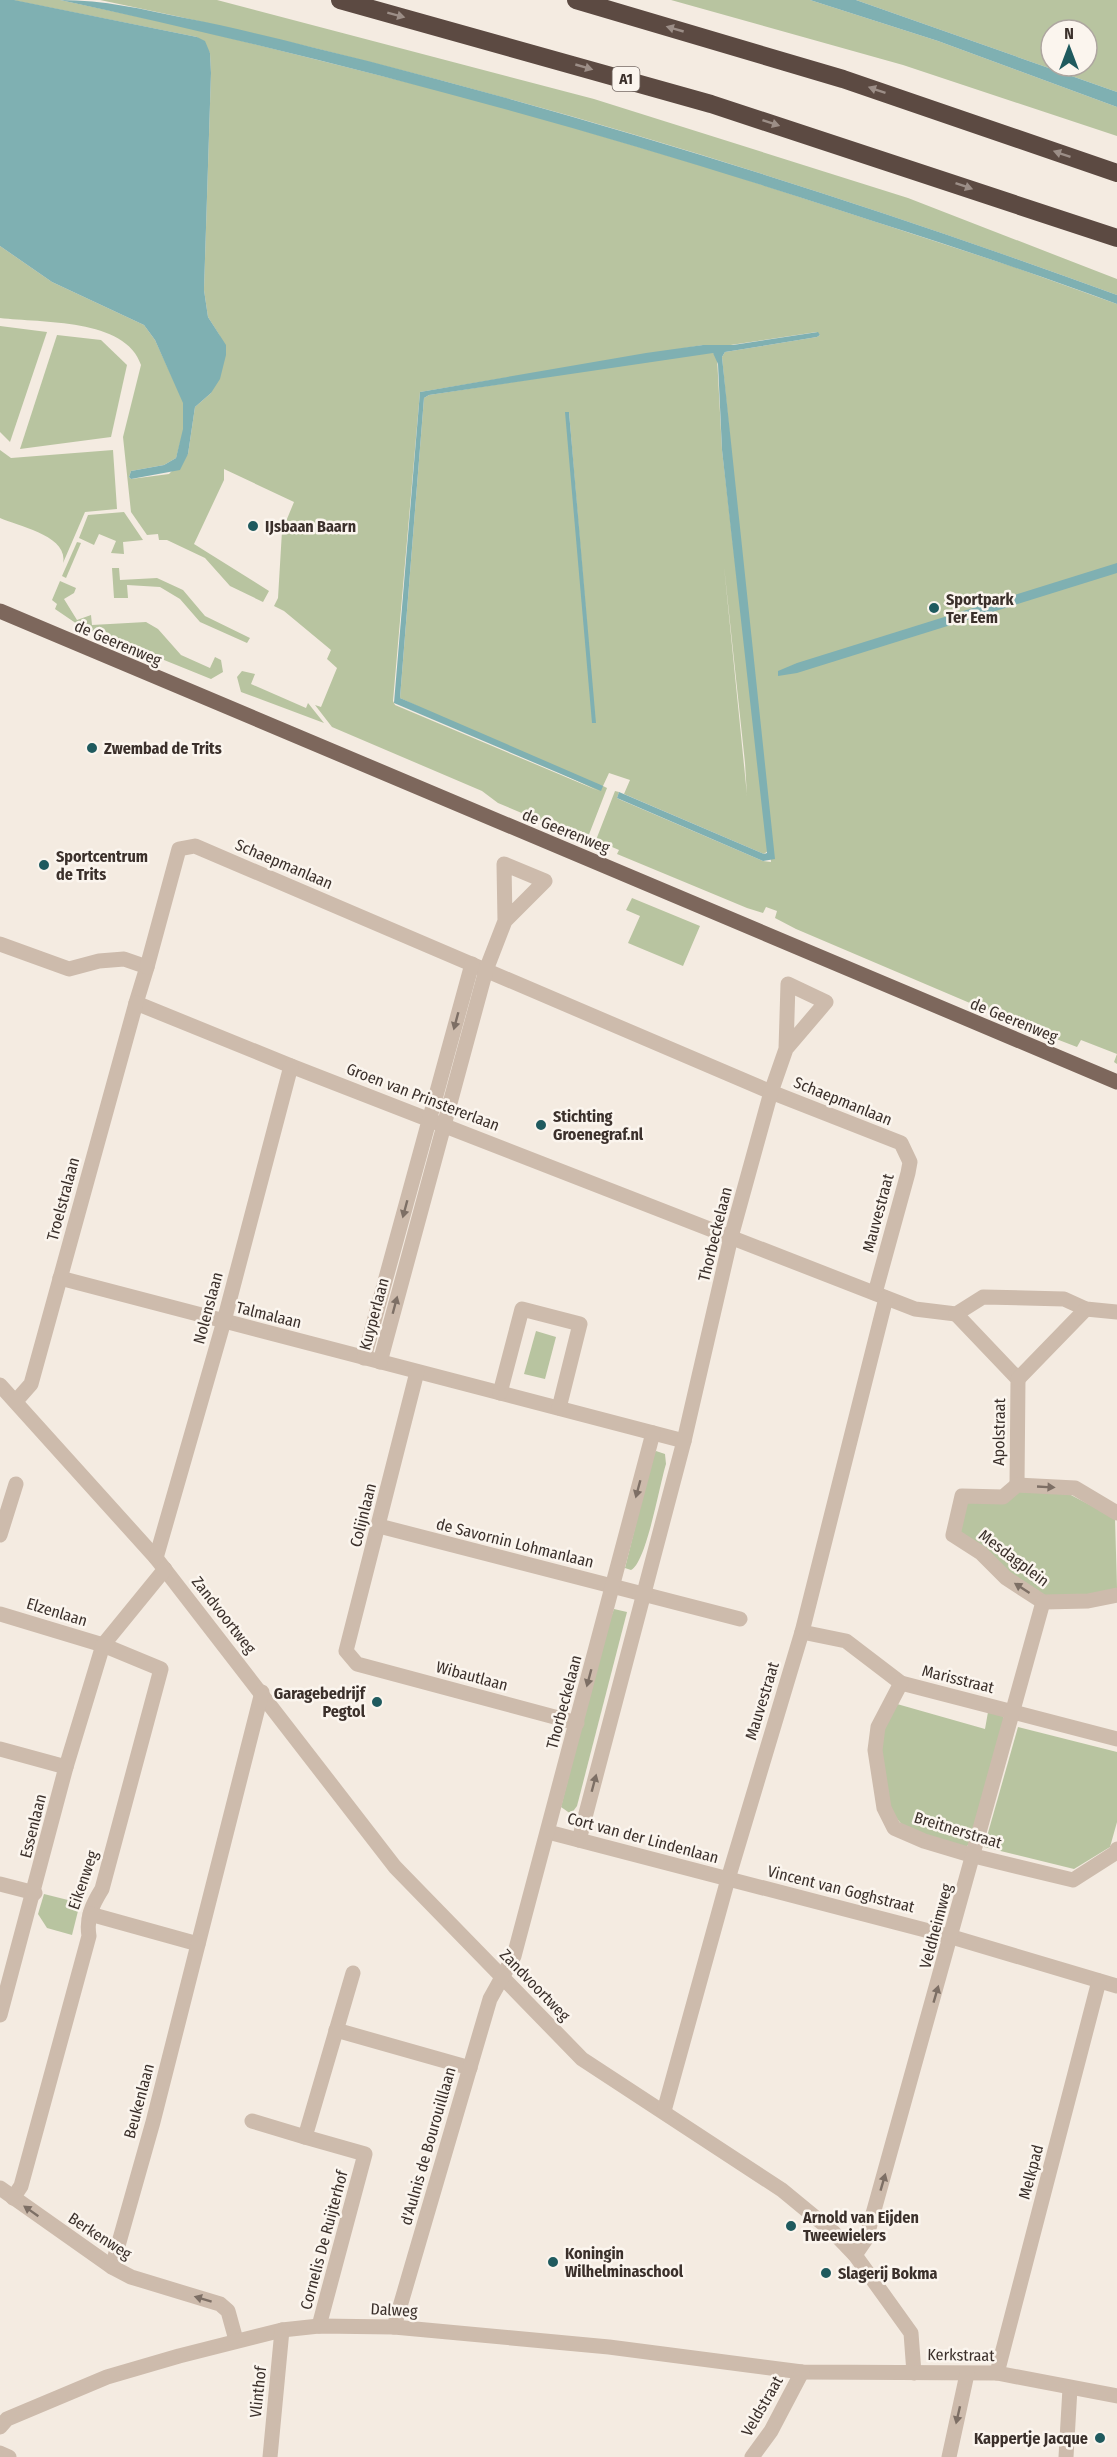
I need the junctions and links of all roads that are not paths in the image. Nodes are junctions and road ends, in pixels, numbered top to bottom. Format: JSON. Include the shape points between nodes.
{"nodes":[{"id":1,"x":340,"y":0,"type":"edge"},
{"id":2,"x":576,"y":0,"type":"edge"},
{"id":3,"x":1117,"y":173,"type":"edge"},
{"id":4,"x":1117,"y":238,"type":"edge"},
{"id":5,"x":1,"y":613,"type":"edge"},
{"id":6,"x":505,"y":921,"type":"dead end"},
{"id":7,"x":0,"y":944,"type":"edge"},
{"id":8,"x":479,"y":967,"type":"junction"},
{"id":9,"x":147,"y":968,"type":"junction"},
{"id":10,"x":136,"y":1003,"type":"junction"},
{"id":11,"x":786,"y":1049,"type":"dead end"},
{"id":12,"x":291,"y":1066,"type":"junction"},
{"id":13,"x":1117,"y":1082,"type":"edge"},
{"id":14,"x":771,"y":1092,"type":"junction"},
{"id":15,"x":436,"y":1121,"type":"junction"},
{"id":16,"x":901,"y":1143,"type":"joint"},
{"id":17,"x":731,"y":1237,"type":"junction"},
{"id":18,"x":60,"y":1278,"type":"junction"},
{"id":19,"x":881,"y":1296,"type":"junction"},
{"id":20,"x":1086,"y":1309,"type":"junction"},
{"id":21,"x":1117,"y":1311,"type":"edge"},
{"id":22,"x":956,"y":1314,"type":"junction"},
{"id":23,"x":224,"y":1322,"type":"junction"},
{"id":24,"x":364,"y":1358,"type":"junction"},
{"id":25,"x":380,"y":1362,"type":"junction"},
{"id":26,"x":417,"y":1372,"type":"junction"},
{"id":27,"x":1018,"y":1379,"type":"junction"},
{"id":28,"x":0,"y":1385,"type":"edge"},
{"id":29,"x":500,"y":1393,"type":"junction"},
{"id":30,"x":16,"y":1401,"type":"junction"},
{"id":31,"x":560,"y":1408,"type":"junction"},
{"id":32,"x":653,"y":1433,"type":"junction"},
{"id":33,"x":684,"y":1441,"type":"junction"},
{"id":34,"x":16,"y":1484,"type":"dead end"},
{"id":35,"x":1017,"y":1485,"type":"junction"},
{"id":36,"x":1117,"y":1513,"type":"edge"},
{"id":37,"x":379,"y":1526,"type":"junction"},
{"id":38,"x":0,"y":1535,"type":"edge"},
{"id":39,"x":160,"y":1564,"type":"junction"},
{"id":40,"x":613,"y":1586,"type":"junction"},
{"id":41,"x":643,"y":1594,"type":"junction"},
{"id":42,"x":1117,"y":1594,"type":"edge"},
{"id":43,"x":1043,"y":1602,"type":"junction"},
{"id":44,"x":0,"y":1614,"type":"edge"},
{"id":45,"x":740,"y":1619,"type":"dead end"},
{"id":46,"x":802,"y":1632,"type":"junction"},
{"id":47,"x":103,"y":1645,"type":"junction"},
{"id":48,"x":357,"y":1664,"type":"joint"},
{"id":49,"x":901,"y":1683,"type":"junction"},
{"id":50,"x":262,"y":1692,"type":"junction"},
{"id":51,"x":1013,"y":1711,"type":"junction"},
{"id":52,"x":577,"y":1723,"type":"junction"},
{"id":53,"x":1117,"y":1739,"type":"edge"},
{"id":54,"x":0,"y":1749,"type":"edge"},
{"id":55,"x":66,"y":1767,"type":"junction"},
{"id":56,"x":548,"y":1832,"type":"junction"},
{"id":57,"x":579,"y":1840,"type":"junction"},
{"id":58,"x":1117,"y":1849,"type":"edge"},
{"id":59,"x":974,"y":1856,"type":"junction"},
{"id":60,"x":728,"y":1879,"type":"junction"},
{"id":61,"x":0,"y":1884,"type":"edge"},
{"id":62,"x":35,"y":1893,"type":"junction"},
{"id":63,"x":90,"y":1914,"type":"junction"},
{"id":64,"x":952,"y":1937,"type":"junction"},
{"id":65,"x":198,"y":1944,"type":"junction"},
{"id":66,"x":353,"y":1973,"type":"dead end"},
{"id":67,"x":502,"y":1977,"type":"junction"},
{"id":68,"x":1100,"y":1981,"type":"junction"},
{"id":69,"x":1117,"y":1986,"type":"edge"},
{"id":70,"x":0,"y":2015,"type":"edge"},
{"id":71,"x":336,"y":2030,"type":"junction"},
{"id":72,"x":470,"y":2068,"type":"junction"},
{"id":73,"x":664,"y":2111,"type":"junction"},
{"id":74,"x":252,"y":2121,"type":"dead end"},
{"id":75,"x":305,"y":2137,"type":"junction"},
{"id":76,"x":0,"y":2188,"type":"edge"},
{"id":77,"x":13,"y":2198,"type":"junction"},
{"id":78,"x":855,"y":2255,"type":"junction"},
{"id":79,"x":112,"y":2267,"type":"junction"},
{"id":80,"x":319,"y":2326,"type":"junction"},
{"id":81,"x":394,"y":2327,"type":"junction"},
{"id":82,"x":282,"y":2330,"type":"junction"},
{"id":83,"x":236,"y":2340,"type":"junction"},
{"id":84,"x":802,"y":2372,"type":"junction"},
{"id":85,"x":915,"y":2373,"type":"junction"},
{"id":86,"x":997,"y":2373,"type":"junction"},
{"id":87,"x":967,"y":2374,"type":"junction"},
{"id":88,"x":1070,"y":2388,"type":"junction"},
{"id":89,"x":1117,"y":2396,"type":"edge"},
{"id":90,"x":0,"y":2427,"type":"edge"},
{"id":91,"x":0,"y":2453,"type":"edge"},
{"id":92,"x":9,"y":2457,"type":"edge"},
{"id":93,"x":270,"y":2457,"type":"edge"},
{"id":94,"x":752,"y":2457,"type":"edge"},
{"id":95,"x":949,"y":2457,"type":"edge"},
{"id":96,"x":1066,"y":2457,"type":"edge"}],
"edges":[{"from":1,"to":4,"type":"highway","number":"A1","one_way":true,"via":[[711,104]]},
{"from":3,"to":2,"type":"highway","one_way":true,"via":[[843,79]]},
{"from":5,"to":13,"type":"main road","name":"de Geerenweg"},
{"from":6,"to":8,"type":"street"},
{"from":7,"to":9,"type":"street","via":[[69,969],[99,961],[124,960]]},
{"from":8,"to":9,"type":"street","name":"Schaepmanlaan","via":[[195,846],[179,849]]},
{"from":8,"to":14,"type":"street","name":"Schaepmanlaan"},
{"from":8,"to":15,"type":"street","name":"Kuyperlaan"},
{"from":9,"to":10,"type":"street"},
{"from":10,"to":12,"type":"street","name":"Groen van Prinstererlaan"},
{"from":10,"to":18,"type":"street","name":"Troelstralaan"},
{"from":11,"to":14,"type":"street","name":"Schaepmanlaan"},
{"from":12,"to":15,"type":"street","name":"Groen van Prinstererlaan"},
{"from":12,"to":23,"type":"street","name":"Nolenslaan"},
{"from":14,"to":16,"type":"street","name":"Schaepmanlaan"},
{"from":14,"to":17,"type":"street","name":"Thorbeckelaan"},
{"from":15,"to":17,"type":"street","name":"Groen van Prinstererlaan"},
{"from":15,"to":24,"type":"street","name":"Kuyperlaan","one_way":true},
{"from":25,"to":15,"type":"street","name":"Kuyperlaan","one_way":true},
{"from":16,"to":19,"type":"street","name":"Mauvestraat","via":[[910,1162]]},
{"from":17,"to":19,"type":"street","name":"Groen van Prinstererlaan"},
{"from":17,"to":33,"type":"street","name":"Thorbeckelaan"},
{"from":18,"to":23,"type":"street","name":"Talmalaan"},
{"from":18,"to":30,"type":"street","name":"Troelstralaan","via":[[31,1384]]},
{"from":19,"to":22,"type":"street","name":"Groen van Prinstererlaan","via":[[915,1309]]},
{"from":19,"to":46,"type":"street","name":"Mauvestraat"},
{"from":20,"to":21,"type":"street"},
{"from":20,"to":22,"type":"street","via":[[1064,1299],[982,1297]]},
{"from":20,"to":27,"type":"street","name":"Apolstraat"},
{"from":22,"to":27,"type":"street","name":"Apolstraat"},
{"from":23,"to":24,"type":"street","name":"Talmalaan"},
{"from":23,"to":39,"type":"street","name":"Nolenslaan"},
{"from":24,"to":25,"type":"street","name":"Kuyperlaan"},
{"from":25,"to":26,"type":"street"},
{"from":26,"to":29,"type":"street"},
{"from":26,"to":37,"type":"street","name":"Colijnlaan"},
{"from":27,"to":35,"type":"street","name":"Apolstraat"},
{"from":28,"to":30,"type":"street","name":"Zandvoortweg"},
{"from":29,"to":31,"type":"street"},
{"from":29,"to":31,"type":"street","via":[[522,1309],[571,1321],[580,1324]]},
{"from":30,"to":39,"type":"street","name":"Zandvoortweg"},
{"from":31,"to":32,"type":"street"},
{"from":32,"to":33,"type":"street"},
{"from":32,"to":40,"type":"street","name":"Thorbeckelaan","one_way":true},
{"from":33,"to":41,"type":"street","name":"Thorbeckelaan"},
{"from":34,"to":38,"type":"street"},
{"from":35,"to":36,"type":"street","name":"Mesdagplein","one_way":true,"via":[[1075,1488]]},
{"from":43,"to":35,"type":"street","name":"Mesdagplein","one_way":true,"via":[[952,1535],[962,1496],[1003,1497]]},
{"from":37,"to":40,"type":"street","name":"de Savornin Lohmanlaan"},
{"from":37,"to":48,"type":"street","name":"Colijnlaan","via":[[346,1651]]},
{"from":39,"to":47,"type":"street"},
{"from":39,"to":50,"type":"street","name":"Zandvoortweg"},
{"from":40,"to":41,"type":"street","name":"de Savornin Lohmanlaan"},
{"from":40,"to":52,"type":"street","name":"Thorbeckelaan","one_way":true},
{"from":41,"to":45,"type":"street"},
{"from":57,"to":41,"type":"street","name":"Thorbeckelaan","one_way":true},
{"from":42,"to":43,"type":"street","name":"Mesdagplein","via":[[1088,1601]]},
{"from":43,"to":51,"type":"street","name":"Veldheimweg"},
{"from":44,"to":47,"type":"street","name":"Elzenlaan"},
{"from":46,"to":49,"type":"street","name":"Marisstraat","via":[[846,1641]]},
{"from":46,"to":60,"type":"street","name":"Mauvestraat"},
{"from":47,"to":55,"type":"street","name":"Essenlaan"},
{"from":47,"to":63,"type":"street","name":"Eikenweg","via":[[161,1669],[102,1889]]},
{"from":48,"to":52,"type":"street","name":"Wibautlaan"},
{"from":49,"to":51,"type":"street","name":"Marisstraat"},
{"from":49,"to":59,"type":"street","name":"Breitnerstraat","via":[[878,1727],[875,1750],[884,1808],[894,1828]]},
{"from":50,"to":65,"type":"street","name":"Beukenlaan"},
{"from":50,"to":67,"type":"street","name":"Zandvoortweg","via":[[395,1867]]},
{"from":51,"to":53,"type":"street","name":"Marisstraat"},
{"from":51,"to":59,"type":"street","name":"Veldheimweg"},
{"from":52,"to":56,"type":"street","name":"Thorbeckelaan"},
{"from":54,"to":55,"type":"street"},
{"from":55,"to":62,"type":"street","name":"Essenlaan"},
{"from":56,"to":57,"type":"street","name":"Cort van der Lindenlaan"},
{"from":56,"to":67,"type":"street","name":"Thorbeckelaan","via":[[514,1956]]},
{"from":57,"to":60,"type":"street","name":"Cort van der Lindenlaan"},
{"from":58,"to":59,"type":"street","name":"Breitnerstraat","via":[[1073,1880]]},
{"from":59,"to":64,"type":"street","name":"Veldheimweg"},
{"from":60,"to":64,"type":"street","name":"Vincent van Goghstraat"},
{"from":60,"to":73,"type":"street","name":"Mauvestraat"},
{"from":61,"to":62,"type":"street"},
{"from":62,"to":70,"type":"street","name":"Essenlaan"},
{"from":63,"to":65,"type":"street"},
{"from":63,"to":77,"type":"street","name":"Eikenweg","via":[[86,1948],[21,2186]]},
{"from":64,"to":68,"type":"street","name":"Vincent van Goghstraat"},
{"from":78,"to":64,"type":"street","name":"Veldheimweg","one_way":true,"via":[[866,2239]]},
{"from":65,"to":79,"type":"street","name":"Beukenlaan"},
{"from":66,"to":71,"type":"street"},
{"from":67,"to":72,"type":"street","name":"d'Aulnis de Bourouilllaan","via":[[490,1999]]},
{"from":67,"to":73,"type":"street","name":"Zandvoortweg","via":[[582,2059]]},
{"from":68,"to":69,"type":"street","name":"Vincent van Goghstraat"},
{"from":68,"to":86,"type":"street","name":"Melkpad"},
{"from":71,"to":72,"type":"street"},
{"from":71,"to":75,"type":"street"},
{"from":72,"to":81,"type":"street","name":"d'Aulnis de Bourouilllaan"},
{"from":73,"to":78,"type":"street","name":"Zandvoortweg","via":[[782,2190]]},
{"from":74,"to":75,"type":"street","name":"Cornelis De Ruijterhof"},
{"from":75,"to":80,"type":"street","name":"Cornelis De Ruijterhof","via":[[365,2154]]},
{"from":76,"to":77,"type":"street","name":"Berkenweg"},
{"from":79,"to":77,"type":"street","name":"Berkenweg","one_way":true},
{"from":78,"to":85,"type":"street","name":"Zandvoortweg","via":[[911,2333]]},
{"from":83,"to":79,"type":"street","name":"Berkenweg","one_way":true,"via":[[228,2311],[220,2304],[131,2277]]},
{"from":80,"to":81,"type":"street","name":"Dalweg"},
{"from":80,"to":82,"type":"street","name":"Dalweg"},
{"from":81,"to":84,"type":"street","name":"Dalweg","via":[[609,2346]]},
{"from":82,"to":83,"type":"street","name":"Dalweg"},
{"from":82,"to":93,"type":"street","name":"Vlinthof"},
{"from":83,"to":90,"type":"street","name":"Dalweg","via":[[107,2377],[7,2419]]},
{"from":84,"to":85,"type":"street","name":"Kerkstraat"},
{"from":84,"to":94,"type":"street","name":"Veldstraat","via":[[771,2431]]},
{"from":85,"to":87,"type":"street","name":"Kerkstraat"},
{"from":86,"to":87,"type":"street","name":"Kerkstraat"},
{"from":86,"to":88,"type":"street","name":"Kerkstraat"},
{"from":87,"to":95,"type":"street","one_way":true},
{"from":88,"to":89,"type":"street","name":"Kerkstraat"},
{"from":88,"to":96,"type":"street"},
{"from":91,"to":92,"type":"street"}]}
